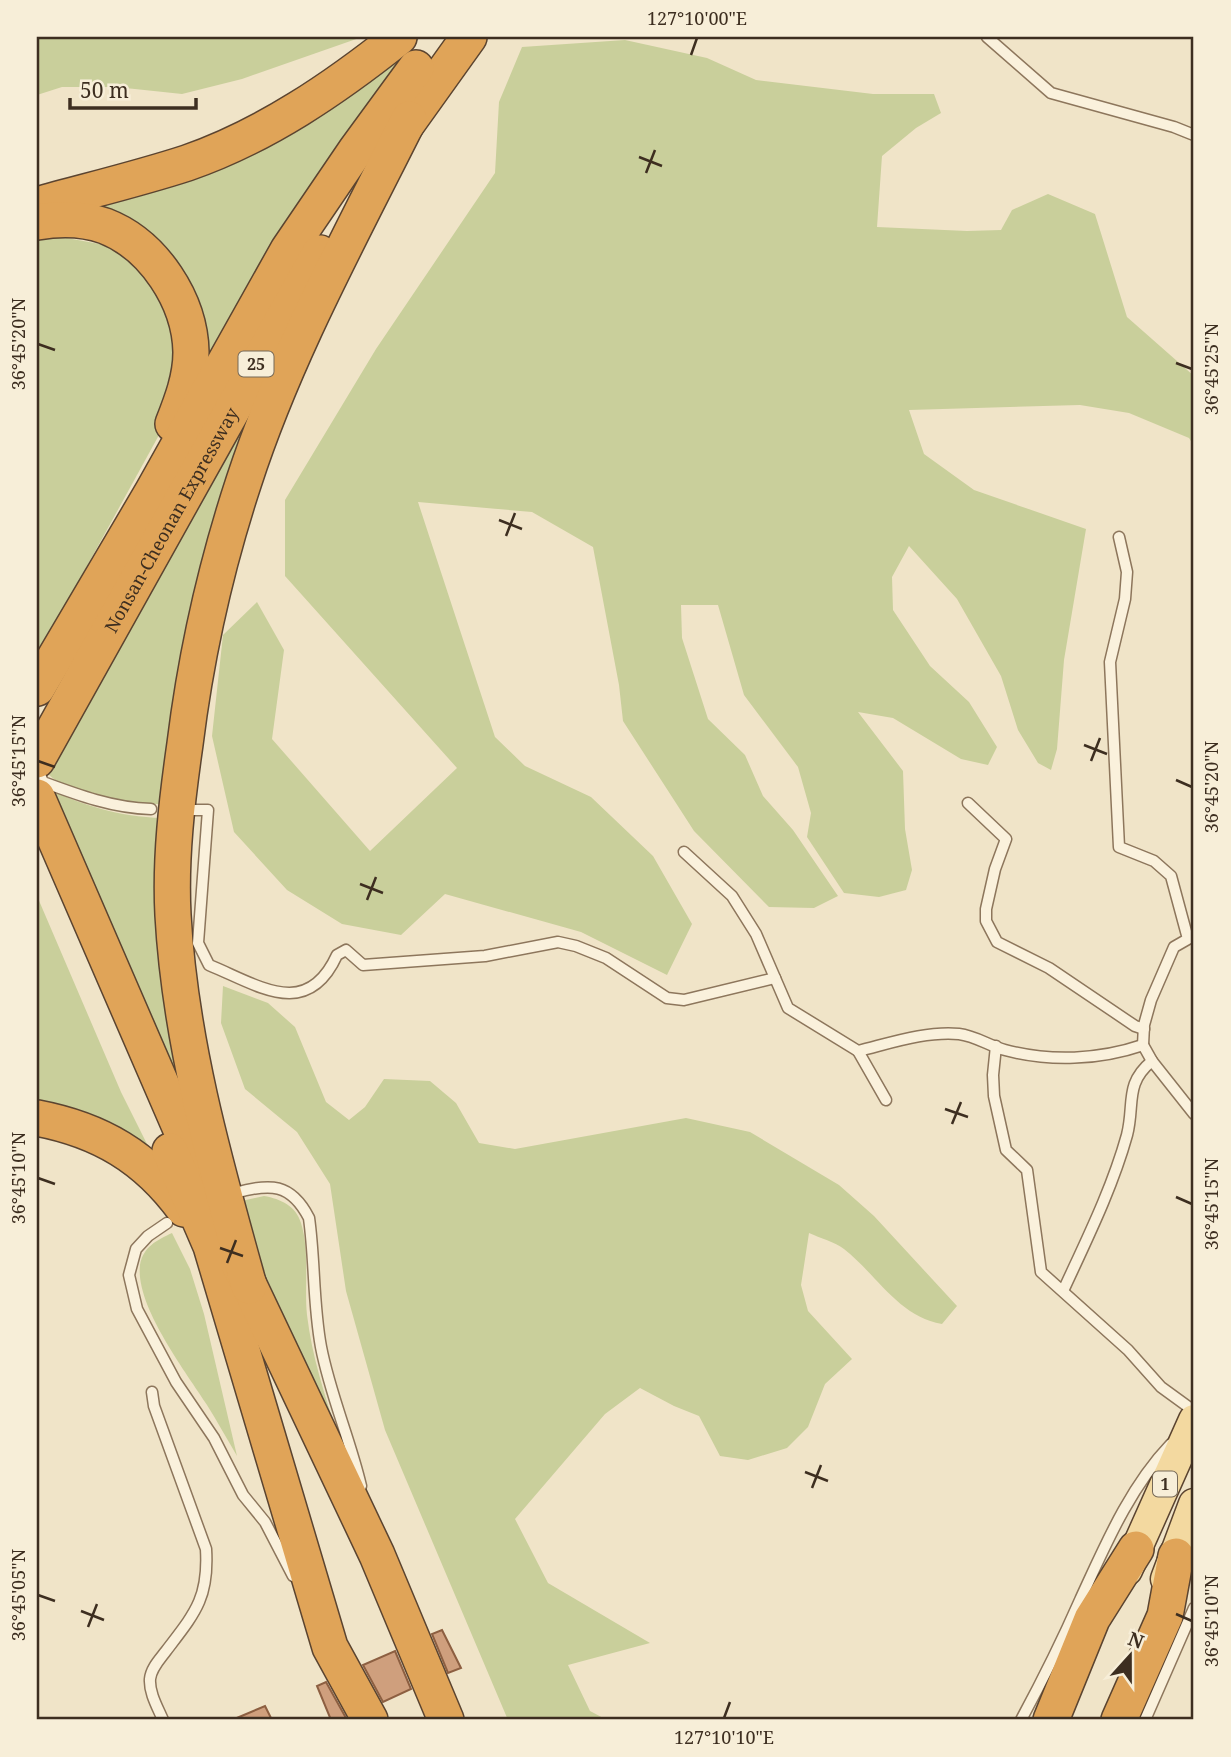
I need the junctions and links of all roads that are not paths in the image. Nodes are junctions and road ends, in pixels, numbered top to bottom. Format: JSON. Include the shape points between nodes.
{"nodes":[{"id":1,"x":399,"y":37,"type":"edge"},
{"id":2,"x":440,"y":37,"type":"edge"},
{"id":3,"x":469,"y":37,"type":"edge"},
{"id":4,"x":987,"y":37,"type":"edge"},
{"id":5,"x":409,"y":119,"type":"junction"},
{"id":6,"x":1194,"y":135,"type":"edge"},
{"id":7,"x":37,"y":205,"type":"edge"},
{"id":8,"x":37,"y":222,"type":"edge"},
{"id":9,"x":1119,"y":537,"type":"dead end"},
{"id":10,"x":111,"y":562,"type":"junction"},
{"id":11,"x":51,"y":686,"type":"edge"},
{"id":12,"x":37,"y":760,"type":"edge"},
{"id":13,"x":37,"y":767,"type":"edge"},
{"id":14,"x":37,"y":797,"type":"edge"},
{"id":15,"x":968,"y":803,"type":"dead end"},
{"id":16,"x":151,"y":809,"type":"dead end"},
{"id":17,"x":192,"y":810,"type":"dead end"},
{"id":18,"x":37,"y":843,"type":"edge"},
{"id":19,"x":684,"y":852,"type":"dead end"},
{"id":20,"x":1191,"y":939,"type":"edge"},
{"id":21,"x":775,"y":978,"type":"junction"},
{"id":22,"x":1144,"y":1029,"type":"junction"},
{"id":23,"x":1143,"y":1045,"type":"junction"},
{"id":24,"x":996,"y":1046,"type":"junction"},
{"id":25,"x":858,"y":1051,"type":"junction"},
{"id":26,"x":1152,"y":1061,"type":"junction"},
{"id":27,"x":886,"y":1100,"type":"dead end"},
{"id":28,"x":1194,"y":1114,"type":"edge"},
{"id":29,"x":37,"y":1118,"type":"edge"},
{"id":30,"x":235,"y":1193,"type":"dead end"},
{"id":31,"x":167,"y":1223,"type":"dead end"},
{"id":32,"x":211,"y":1246,"type":"junction"},
{"id":33,"x":249,"y":1286,"type":"junction"},
{"id":34,"x":1063,"y":1291,"type":"junction"},
{"id":35,"x":152,"y":1392,"type":"dead end"},
{"id":36,"x":1193,"y":1418,"type":"edge"},
{"id":37,"x":1194,"y":1504,"type":"edge"},
{"id":38,"x":1136,"y":1549,"type":"junction"},
{"id":39,"x":377,"y":1555,"type":"junction"},
{"id":40,"x":1176,"y":1556,"type":"junction"},
{"id":41,"x":300,"y":1590,"type":"dead end"},
{"id":42,"x":306,"y":1601,"type":"dead end"},
{"id":43,"x":1194,"y":1608,"type":"edge"},
{"id":44,"x":330,"y":1647,"type":"junction"},
{"id":45,"x":163,"y":1720,"type":"edge"},
{"id":46,"x":370,"y":1720,"type":"edge"},
{"id":47,"x":446,"y":1720,"type":"edge"},
{"id":48,"x":1021,"y":1720,"type":"edge"},
{"id":49,"x":1051,"y":1720,"type":"edge"},
{"id":50,"x":1066,"y":1720,"type":"edge"},
{"id":51,"x":1105,"y":1720,"type":"edge"},
{"id":52,"x":1119,"y":1720,"type":"edge"},
{"id":53,"x":1145,"y":1720,"type":"edge"}],
"edges":[{"from":1,"to":7,"type":"highway","via":[[307,104],[255,133],[189,162]]},
{"from":2,"to":10,"type":"highway","name":"Nonsan-Cheonan Expressway","number":"25","via":[[289,250]]},
{"from":3,"to":5,"type":"highway","name":"Nonsan-Cheonan Expressway","number":"25"},
{"from":4,"to":6,"type":"lane","via":[[1051,93]]},
{"from":5,"to":11,"type":"highway","name":"Nonsan-Cheonan Expressway","number":"25","via":[[310,268]]},
{"from":5,"to":33,"type":"highway","via":[[295,353],[244,479],[208,613],[188,719],[173,874],[178,967],[207,1135]]},
{"from":8,"to":10,"type":"highway","via":[[89,222],[133,242],[170,284],[189,335],[190,365],[182,400]]},
{"from":9,"to":20,"type":"lane","via":[[1127,572],[1110,662],[1119,847],[1154,861],[1171,876]]},
{"from":10,"to":11,"type":"highway","name":"Nonsan-Cheonan Expressway","number":"25"},
{"from":11,"to":12,"type":"highway","name":"Nonsan-Cheonan Expressway","number":"25"},
{"from":13,"to":16,"type":"lane","via":[[43,782],[84,797]]},
{"from":14,"to":33,"type":"highway"},
{"from":15,"to":22,"type":"lane","via":[[1006,839],[986,909],[986,921],[997,942],[1049,968]]},
{"from":17,"to":21,"type":"lane","via":[[208,810],[198,943],[209,965],[282,995],[306,991],[346,950],[363,965],[485,956],[558,942],[606,958],[667,998],[684,1000]]},
{"from":18,"to":32,"type":"highway"},
{"from":19,"to":21,"type":"lane","via":[[732,896],[756,934]]},
{"from":20,"to":22,"type":"lane","via":[[1174,947]]},
{"from":21,"to":25,"type":"lane","via":[[788,1008]]},
{"from":22,"to":23,"type":"lane"},
{"from":23,"to":24,"type":"lane","via":[[1114,1055],[1081,1058],[1032,1056]]},
{"from":23,"to":26,"type":"lane"},
{"from":24,"to":25,"type":"lane","via":[[958,1034],[929,1034]]},
{"from":24,"to":34,"type":"lane","via":[[994,1096],[1006,1150],[1027,1170],[1041,1272]]},
{"from":25,"to":27,"type":"lane"},
{"from":26,"to":28,"type":"lane"},
{"from":26,"to":34,"type":"lane","via":[[1133,1084],[1123,1145]]},
{"from":29,"to":32,"type":"highway","via":[[69,1124],[121,1148],[164,1185]]},
{"from":30,"to":39,"type":"lane","via":[[258,1186],[280,1189],[301,1202],[309,1218],[320,1346],[351,1446]]},
{"from":31,"to":41,"type":"lane","via":[[136,1250],[129,1275],[137,1309],[243,1495],[265,1522]]},
{"from":32,"to":44,"type":"highway"},
{"from":33,"to":39,"type":"highway"},
{"from":34,"to":36,"type":"lane"},
{"from":35,"to":45,"type":"lane","via":[[206,1549],[207,1571],[194,1615],[150,1678]]},
{"from":36,"to":38,"type":"main road","number":"1"},
{"from":36,"to":48,"type":"lane","via":[[1154,1462],[1117,1520]]},
{"from":37,"to":40,"type":"main road","number":"1"},
{"from":38,"to":49,"type":"highway","via":[[1092,1619]]},
{"from":38,"to":50,"type":"main road","number":"1"},
{"from":39,"to":47,"type":"highway"},
{"from":40,"to":51,"type":"main road","number":"1"},
{"from":40,"to":52,"type":"highway","via":[[1165,1616]]},
{"from":42,"to":44,"type":"lane"},
{"from":43,"to":53,"type":"lane"},
{"from":44,"to":46,"type":"highway"}]}
